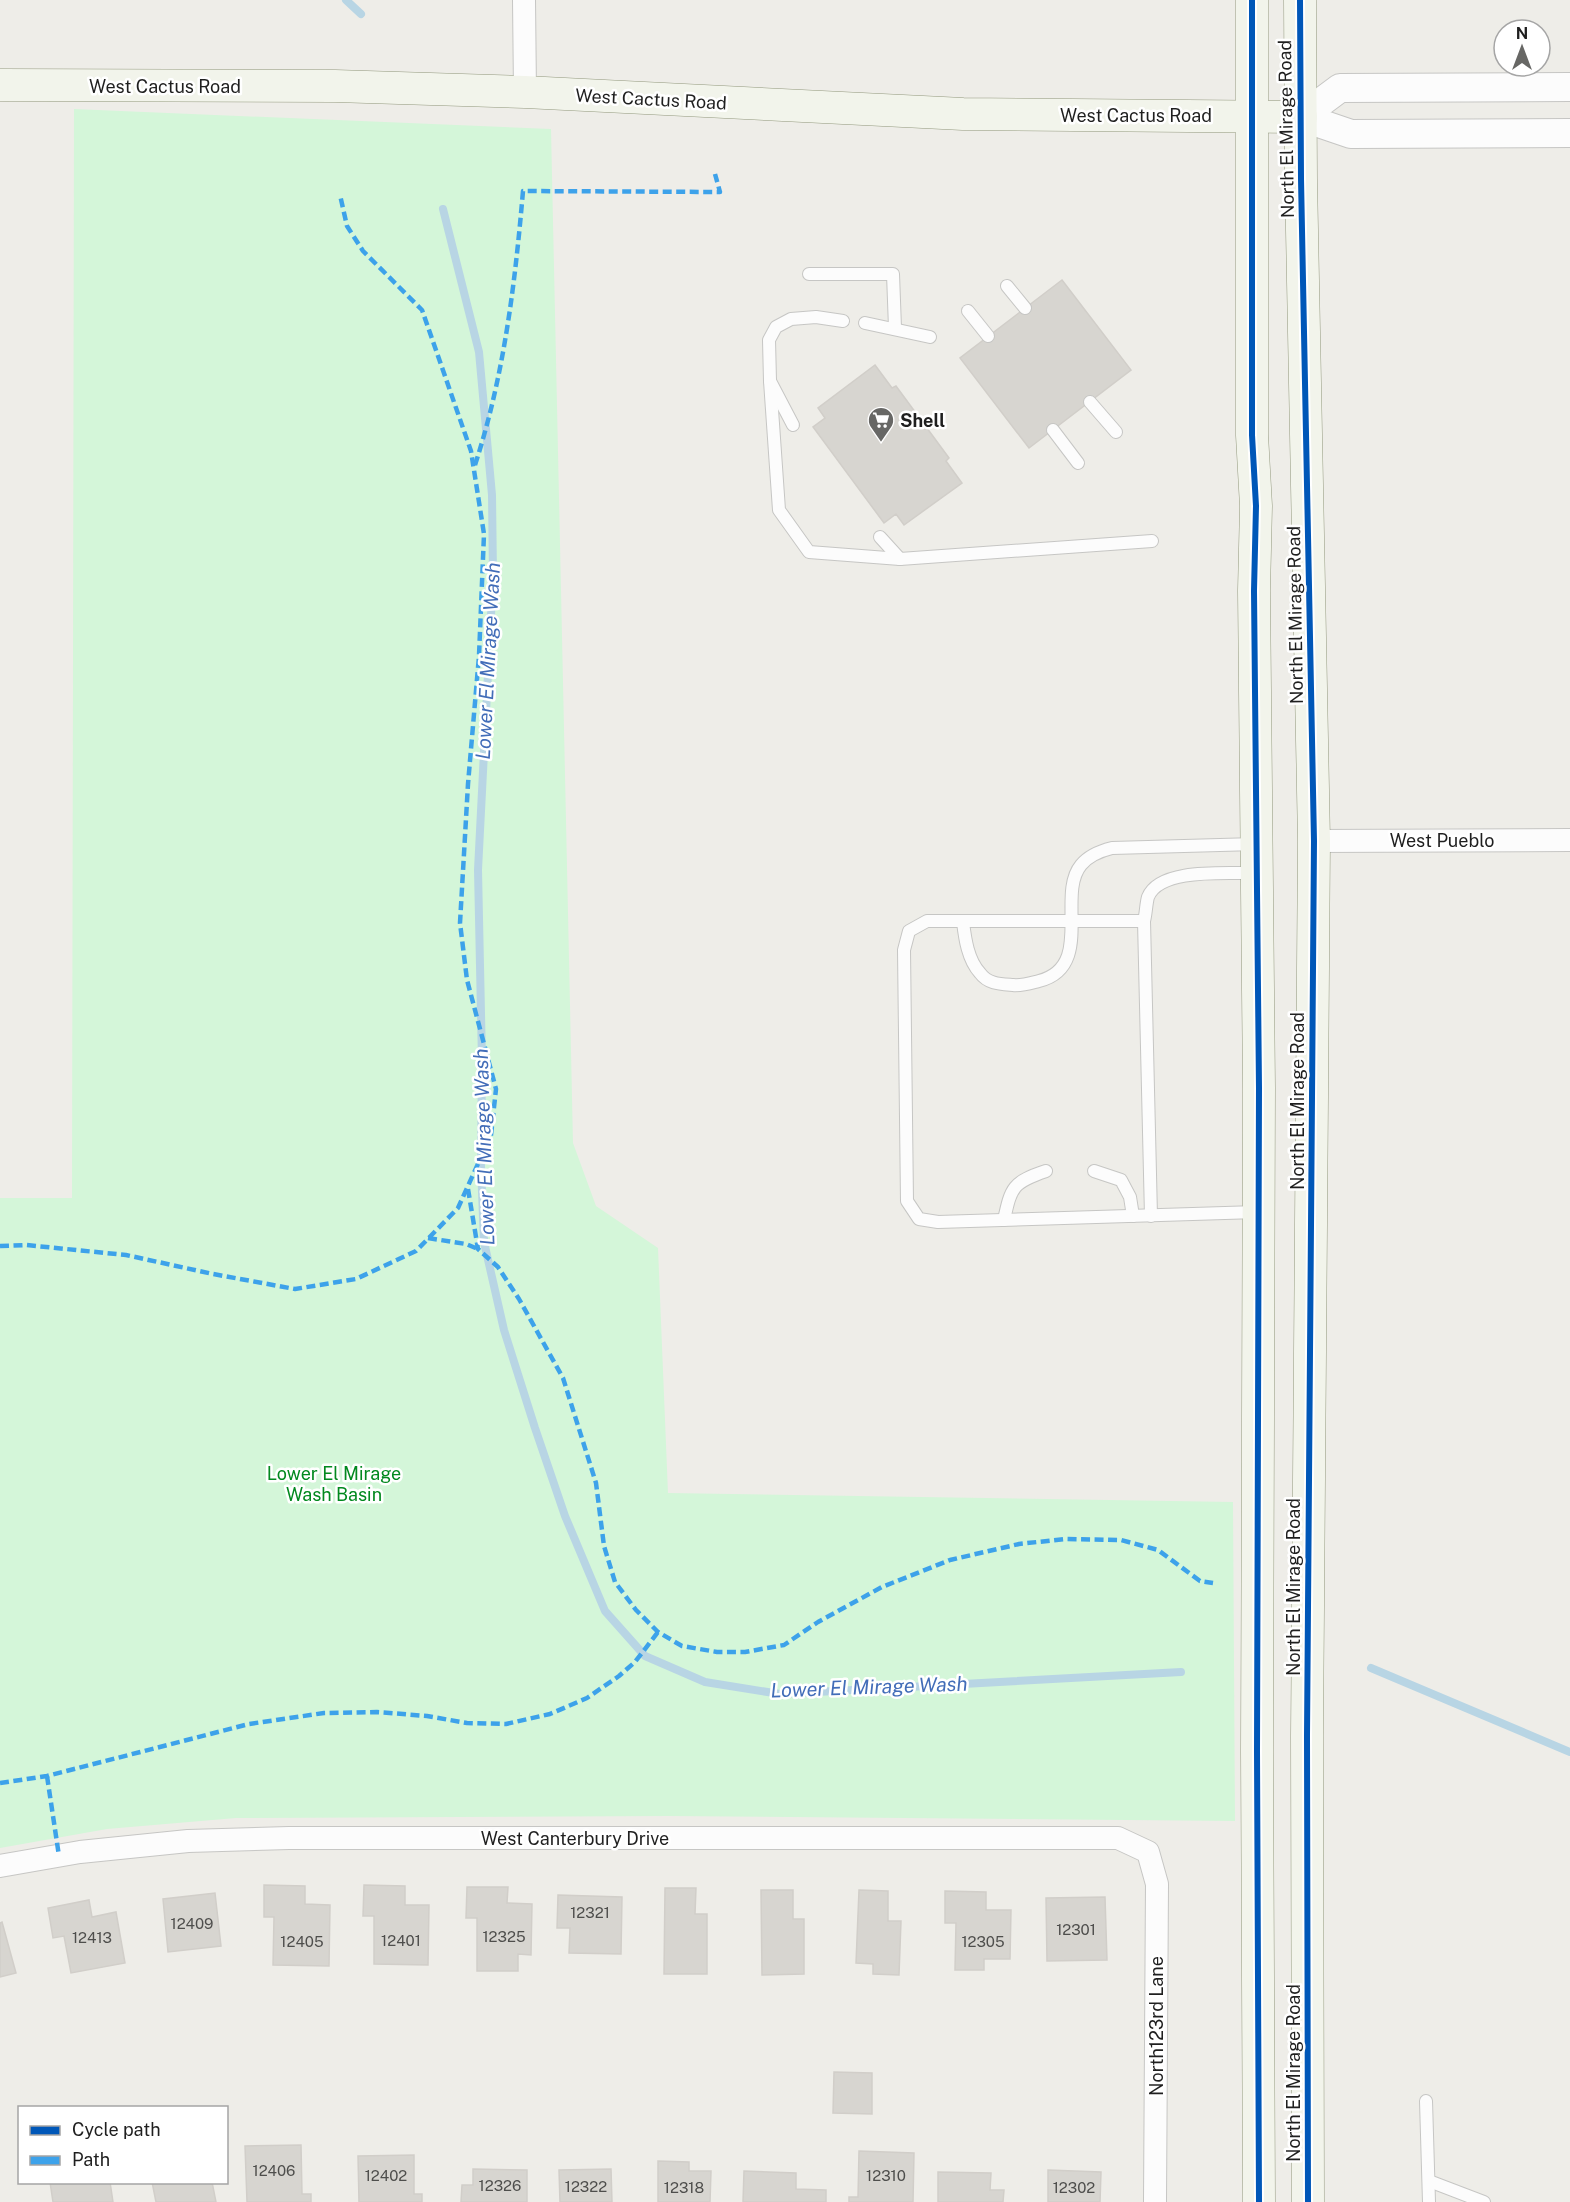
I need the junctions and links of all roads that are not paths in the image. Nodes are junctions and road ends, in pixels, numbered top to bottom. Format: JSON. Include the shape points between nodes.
{"nodes":[{"id":1,"x":524,"y":0,"type":"edge"},
{"id":2,"x":1252,"y":0,"type":"edge"},
{"id":3,"x":1300,"y":0,"type":"edge"},
{"id":4,"x":0,"y":85,"type":"edge"},
{"id":5,"x":1570,"y":87,"type":"edge"},
{"id":6,"x":525,"y":93,"type":"junction"},
{"id":7,"x":1253,"y":116,"type":"junction"},
{"id":8,"x":1301,"y":117,"type":"junction"},
{"id":9,"x":1570,"y":133,"type":"edge"},
{"id":10,"x":809,"y":274,"type":"dead end"},
{"id":11,"x":1007,"y":286,"type":"dead end"},
{"id":12,"x":1025,"y":308,"type":"dead end"},
{"id":13,"x":968,"y":311,"type":"dead end"},
{"id":14,"x":843,"y":321,"type":"dead end"},
{"id":15,"x":865,"y":323,"type":"dead end"},
{"id":16,"x":895,"y":328,"type":"junction"},
{"id":17,"x":988,"y":336,"type":"dead end"},
{"id":18,"x":930,"y":337,"type":"dead end"},
{"id":19,"x":770,"y":381,"type":"junction"},
{"id":20,"x":1090,"y":402,"type":"dead end"},
{"id":21,"x":793,"y":425,"type":"dead end"},
{"id":22,"x":1053,"y":430,"type":"dead end"},
{"id":23,"x":1116,"y":432,"type":"dead end"},
{"id":24,"x":1078,"y":464,"type":"dead end"},
{"id":25,"x":880,"y":537,"type":"dead end"},
{"id":26,"x":1152,"y":541,"type":"dead end"},
{"id":27,"x":900,"y":559,"type":"junction"},
{"id":28,"x":1570,"y":840,"type":"edge"},
{"id":29,"x":1314,"y":841,"type":"junction"},
{"id":30,"x":1256,"y":859,"type":"junction"},
{"id":31,"x":1144,"y":921,"type":"junction"},
{"id":32,"x":963,"y":922,"type":"junction"},
{"id":33,"x":1072,"y":922,"type":"junction"},
{"id":34,"x":1046,"y":1171,"type":"dead end"},
{"id":35,"x":1094,"y":1171,"type":"dead end"},
{"id":36,"x":1259,"y":1212,"type":"junction"},
{"id":37,"x":1133,"y":1216,"type":"junction"},
{"id":38,"x":1150,"y":1216,"type":"junction"},
{"id":39,"x":1004,"y":1220,"type":"junction"},
{"id":40,"x":1148,"y":1852,"type":"joint"},
{"id":41,"x":0,"y":1866,"type":"edge"},
{"id":42,"x":1426,"y":2101,"type":"dead end"},
{"id":43,"x":1429,"y":2181,"type":"junction"},
{"id":44,"x":1155,"y":2202,"type":"edge"},
{"id":45,"x":1259,"y":2202,"type":"edge"},
{"id":46,"x":1308,"y":2202,"type":"edge"},
{"id":47,"x":1429,"y":2202,"type":"edge"},
{"id":48,"x":1484,"y":2202,"type":"edge"}],
"edges":[{"from":1,"to":6,"type":"street"},
{"from":2,"to":7,"type":"main road","name":"North El Mirage Road"},
{"from":3,"to":8,"type":"main road","name":"North El Mirage Road"},
{"from":4,"to":6,"type":"main road","name":"West Cactus Road"},
{"from":5,"to":8,"type":"street","via":[[1340,88]]},
{"from":6,"to":7,"type":"main road","name":"West Cactus Road","via":[[963,114]]},
{"from":7,"to":8,"type":"main road","name":"West Cactus Road"},
{"from":7,"to":30,"type":"main road","name":"North El Mirage Road"},
{"from":8,"to":9,"type":"street","name":"West Cactus Road","via":[[1351,134]]},
{"from":8,"to":29,"type":"main road","name":"North El Mirage Road"},
{"from":10,"to":16,"type":"lane","via":[[893,274]]},
{"from":11,"to":12,"type":"lane"},
{"from":13,"to":17,"type":"lane"},
{"from":14,"to":19,"type":"lane","via":[[791,319],[776,327],[769,340]]},
{"from":15,"to":16,"type":"lane"},
{"from":16,"to":18,"type":"lane"},
{"from":19,"to":21,"type":"lane"},
{"from":19,"to":27,"type":"lane","via":[[779,510],[803,544],[809,552]]},
{"from":20,"to":23,"type":"lane"},
{"from":22,"to":24,"type":"lane"},
{"from":25,"to":27,"type":"lane"},
{"from":26,"to":27,"type":"lane"},
{"from":28,"to":29,"type":"street","name":"West Pueblo"},
{"from":29,"to":46,"type":"main road","name":"North El Mirage Road","via":[[1307,1724]]},
{"from":30,"to":31,"type":"lane","via":[[1158,884],[1149,896]]},
{"from":30,"to":33,"type":"lane","via":[[1112,848],[1097,851],[1079,866],[1073,886]]},
{"from":30,"to":36,"type":"main road","name":"North El Mirage Road"},
{"from":31,"to":33,"type":"lane"},
{"from":31,"to":38,"type":"lane"},
{"from":32,"to":33,"type":"lane"},
{"from":32,"to":33,"type":"lane","via":[[970,956],[980,974],[993,983],[1019,986],[1050,978],[1063,966],[1071,947]]},
{"from":32,"to":39,"type":"lane","via":[[927,921],[909,931],[904,950],[907,1201],[919,1219]]},
{"from":34,"to":39,"type":"lane","via":[[1027,1177],[1010,1192]]},
{"from":35,"to":37,"type":"lane","via":[[1122,1180]]},
{"from":36,"to":38,"type":"lane"},
{"from":36,"to":45,"type":"main road","name":"North El Mirage Road"},
{"from":37,"to":38,"type":"lane"},
{"from":37,"to":39,"type":"lane"},
{"from":40,"to":41,"type":"street","name":"West Canterbury Drive","via":[[1118,1838],[290,1838],[188,1841],[80,1852]]},
{"from":40,"to":44,"type":"street","name":"North123rd Lane","via":[[1157,1884]]},
{"from":42,"to":43,"type":"lane"},
{"from":43,"to":47,"type":"lane"},
{"from":43,"to":48,"type":"lane"}]}
